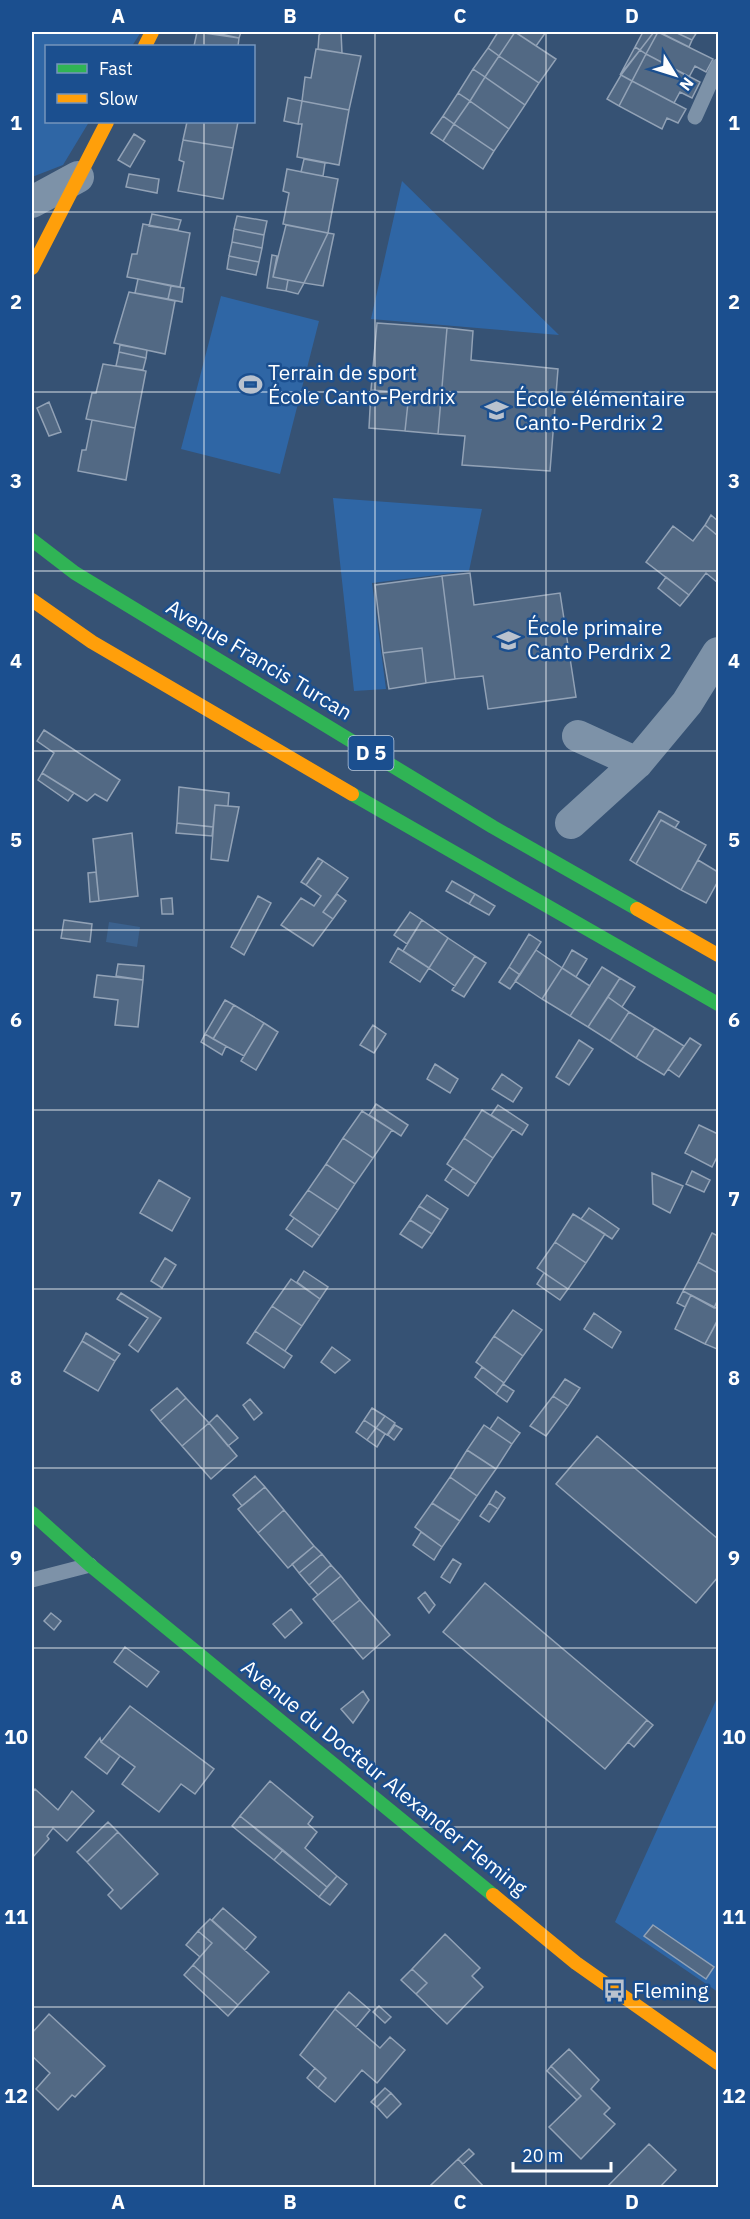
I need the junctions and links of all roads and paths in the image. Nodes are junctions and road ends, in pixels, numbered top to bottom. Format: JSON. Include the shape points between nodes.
{"nodes":[{"id":1,"x":718,"y":66,"type":"edge"},
{"id":2,"x":695,"y":117,"type":"dead end"},
{"id":3,"x":105,"y":123,"type":"edge"},
{"id":4,"x":78,"y":177,"type":"junction"},
{"id":5,"x":32,"y":202,"type":"edge"},
{"id":6,"x":32,"y":268,"type":"edge"},
{"id":7,"x":44,"y":531,"type":"dead end"},
{"id":8,"x":32,"y":540,"type":"edge"},
{"id":9,"x":75,"y":573,"type":"junction"},
{"id":10,"x":32,"y":600,"type":"edge"},
{"id":11,"x":718,"y":653,"type":"edge"},
{"id":12,"x":578,"y":736,"type":"dead end"},
{"id":13,"x":637,"y":763,"type":"junction"},
{"id":14,"x":571,"y":823,"type":"dead end"},
{"id":15,"x":718,"y":955,"type":"edge"},
{"id":16,"x":718,"y":1004,"type":"edge"},
{"id":17,"x":32,"y":1513,"type":"edge"},
{"id":18,"x":90,"y":1565,"type":"junction"},
{"id":19,"x":32,"y":1580,"type":"edge"},
{"id":20,"x":718,"y":2063,"type":"edge"}],
"edges":[{"from":1,"to":2,"type":"lane"},
{"from":3,"to":4,"type":"main road"},
{"from":4,"to":5,"type":"street"},
{"from":4,"to":6,"type":"main road"},
{"from":7,"to":9,"type":"main road"},
{"from":8,"to":9,"type":"main road","name":"Avenue Francis Turcan","number":"D 5"},
{"from":9,"to":15,"type":"main road","name":"Avenue Francis Turcan","number":"D 5","via":[[493,827]]},
{"from":10,"to":16,"type":"main road","number":"D 5","via":[[92,642],[217,716]]},
{"from":11,"to":13,"type":"street","via":[[687,703]]},
{"from":12,"to":13,"type":"street"},
{"from":13,"to":14,"type":"street"},
{"from":17,"to":18,"type":"main road","name":"Avenue du Docteur Alexander Fleming"},
{"from":18,"to":19,"type":"lane"},
{"from":18,"to":20,"type":"main road","name":"Avenue du Docteur Alexander Fleming","via":[[576,1963]]}]}
